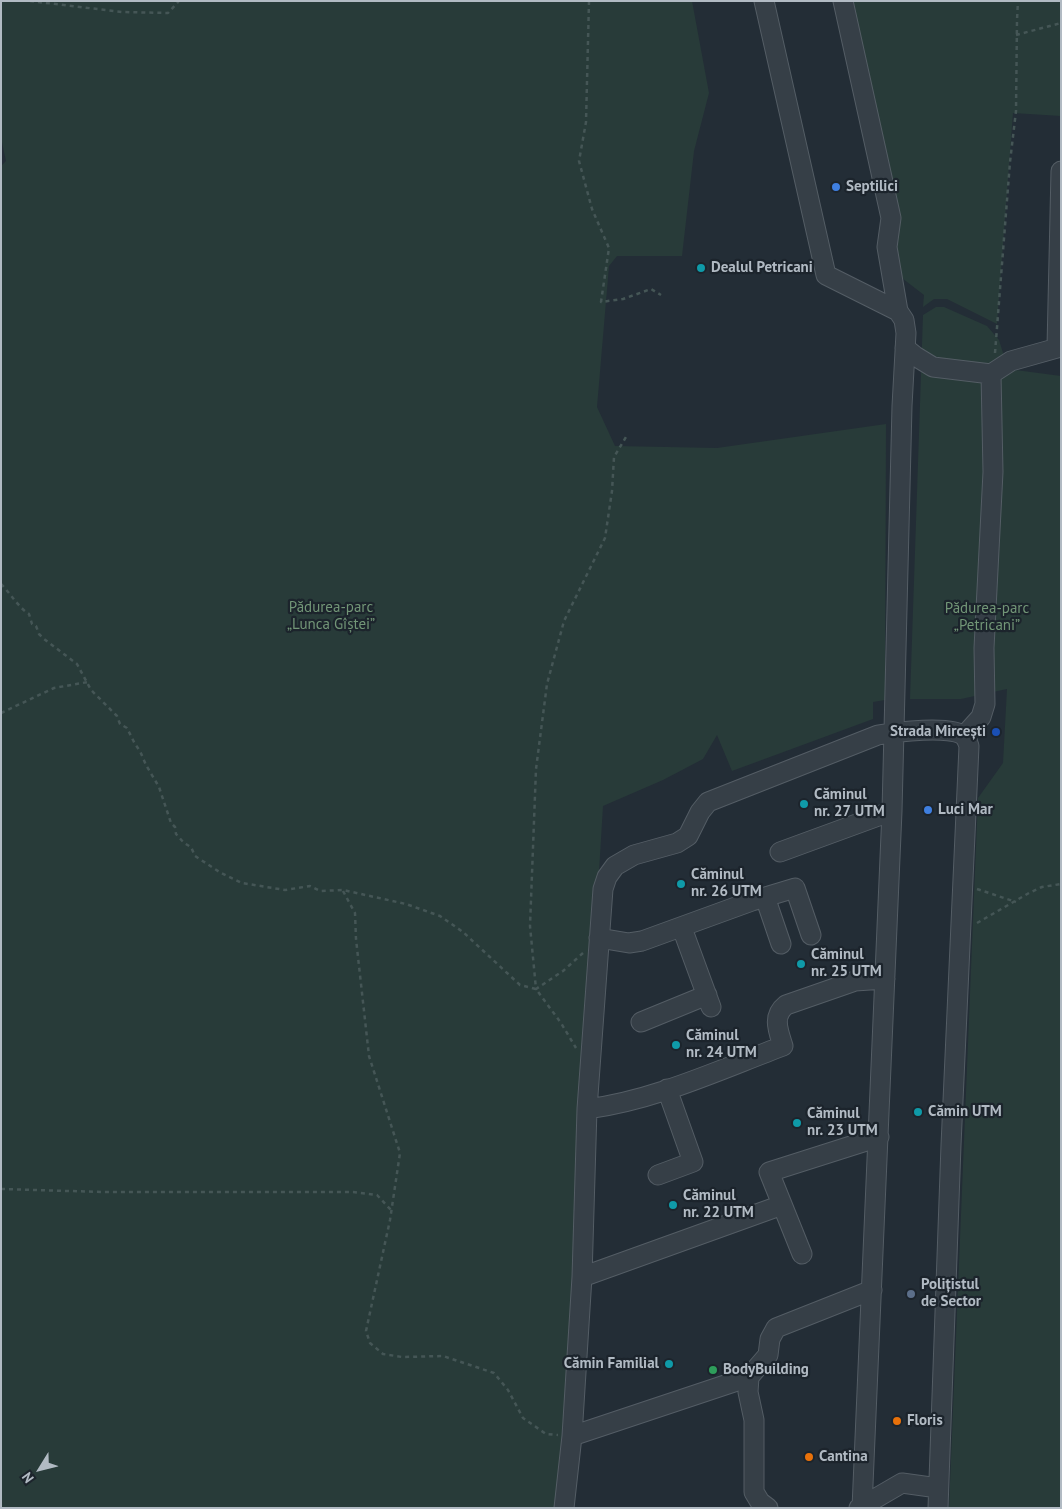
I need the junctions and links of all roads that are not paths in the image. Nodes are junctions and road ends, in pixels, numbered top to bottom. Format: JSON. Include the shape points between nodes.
{"nodes":[{"id":1,"x":764,"y":1,"type":"edge"},
{"id":2,"x":843,"y":1,"type":"edge"},
{"id":3,"x":1061,"y":171,"type":"edge"},
{"id":4,"x":898,"y":311,"type":"junction"},
{"id":5,"x":1059,"y":347,"type":"edge"},
{"id":6,"x":905,"y":348,"type":"junction"},
{"id":7,"x":933,"y":366,"type":"junction"},
{"id":8,"x":991,"y":374,"type":"junction"},
{"id":9,"x":903,"y":384,"type":"junction"},
{"id":10,"x":895,"y":732,"type":"junction"},
{"id":11,"x":964,"y":736,"type":"junction"},
{"id":12,"x":892,"y":812,"type":"junction"},
{"id":13,"x":780,"y":852,"type":"dead end"},
{"id":14,"x":765,"y":897,"type":"junction"},
{"id":15,"x":682,"y":928,"type":"junction"},
{"id":16,"x":811,"y":935,"type":"dead end"},
{"id":17,"x":599,"y":938,"type":"junction"},
{"id":18,"x":781,"y":944,"type":"dead end"},
{"id":19,"x":885,"y":979,"type":"junction"},
{"id":20,"x":641,"y":1022,"type":"dead end"},
{"id":21,"x":667,"y":1089,"type":"junction"},
{"id":22,"x":587,"y":1109,"type":"junction"},
{"id":23,"x":879,"y":1137,"type":"junction"},
{"id":24,"x":658,"y":1175,"type":"dead end"},
{"id":25,"x":782,"y":1205,"type":"junction"},
{"id":26,"x":802,"y":1254,"type":"dead end"},
{"id":27,"x":582,"y":1277,"type":"junction"},
{"id":28,"x":872,"y":1290,"type":"junction"},
{"id":29,"x":749,"y":1378,"type":"junction"},
{"id":30,"x":572,"y":1436,"type":"junction"},
{"id":31,"x":938,"y":1488,"type":"junction"},
{"id":32,"x":861,"y":1507,"type":"edge"},
{"id":33,"x":564,"y":1508,"type":"edge"},
{"id":34,"x":768,"y":1508,"type":"edge"},
{"id":35,"x":938,"y":1508,"type":"edge"}],
"edges":[{"from":1,"to":4,"type":"lane","via":[[826,274]]},
{"from":2,"to":4,"type":"lane","via":[[891,218],[887,247]]},
{"from":3,"to":5,"type":"lane"},
{"from":4,"to":6,"type":"lane","via":[[904,320]]},
{"from":5,"to":8,"type":"lane","via":[[1011,361]]},
{"from":6,"to":7,"type":"lane"},
{"from":6,"to":9,"type":"lane"},
{"from":7,"to":8,"type":"lane"},
{"from":7,"to":9,"type":"lane"},
{"from":8,"to":11,"type":"lane","via":[[993,472],[984,648],[985,704],[981,717]]},
{"from":9,"to":10,"type":"lane"},
{"from":10,"to":11,"type":"lane","via":[[952,730]]},
{"from":10,"to":12,"type":"lane"},
{"from":10,"to":17,"type":"lane","via":[[878,734],[708,802],[688,836],[677,843],[634,855],[615,866],[603,889]]},
{"from":11,"to":31,"type":"lane","via":[[969,746]]},
{"from":12,"to":13,"type":"lane"},
{"from":12,"to":19,"type":"lane"},
{"from":14,"to":15,"type":"lane"},
{"from":14,"to":16,"type":"lane","via":[[795,888]]},
{"from":14,"to":18,"type":"lane"},
{"from":15,"to":17,"type":"lane","via":[[634,943]]},
{"from":15,"to":20,"type":"lane","via":[[709,1001]]},
{"from":17,"to":22,"type":"lane"},
{"from":19,"to":21,"type":"lane","via":[[855,981],[786,1004],[780,1009],[776,1024],[783,1046]]},
{"from":19,"to":23,"type":"lane"},
{"from":21,"to":22,"type":"lane","via":[[619,1104]]},
{"from":21,"to":24,"type":"lane","via":[[693,1162]]},
{"from":22,"to":27,"type":"lane"},
{"from":23,"to":25,"type":"lane","via":[[769,1172]]},
{"from":23,"to":28,"type":"lane"},
{"from":25,"to":26,"type":"lane"},
{"from":25,"to":27,"type":"lane"},
{"from":27,"to":30,"type":"lane"},
{"from":28,"to":29,"type":"lane","via":[[776,1328],[770,1339],[768,1355]]},
{"from":28,"to":32,"type":"lane"},
{"from":29,"to":30,"type":"lane"},
{"from":29,"to":34,"type":"lane","via":[[748,1392],[754,1420],[754,1492]]},
{"from":30,"to":33,"type":"lane"},
{"from":31,"to":32,"type":"lane","via":[[902,1483]]},
{"from":31,"to":35,"type":"lane"}]}
